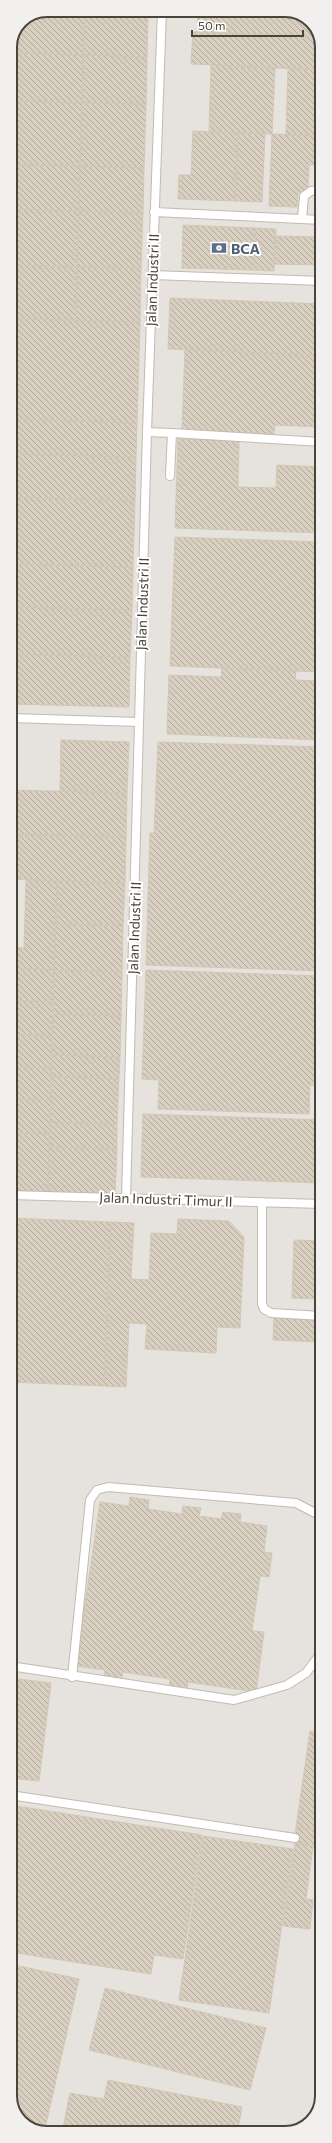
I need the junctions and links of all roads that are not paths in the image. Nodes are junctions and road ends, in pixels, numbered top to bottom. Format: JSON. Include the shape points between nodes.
{"nodes":[{"id":1,"x":162,"y":17,"type":"edge"},
{"id":2,"x":315,"y":191,"type":"edge"},
{"id":3,"x":154,"y":212,"type":"junction"},
{"id":4,"x":302,"y":219,"type":"junction"},
{"id":5,"x":315,"y":220,"type":"edge"},
{"id":6,"x":152,"y":275,"type":"junction"},
{"id":7,"x":315,"y":281,"type":"edge"},
{"id":8,"x":147,"y":432,"type":"junction"},
{"id":9,"x":172,"y":433,"type":"junction"},
{"id":10,"x":315,"y":442,"type":"edge"},
{"id":11,"x":170,"y":476,"type":"dead end"},
{"id":12,"x":17,"y":718,"type":"edge"},
{"id":13,"x":139,"y":722,"type":"junction"},
{"id":14,"x":17,"y":1195,"type":"edge"},
{"id":15,"x":126,"y":1198,"type":"junction"},
{"id":16,"x":262,"y":1202,"type":"junction"},
{"id":17,"x":315,"y":1204,"type":"edge"},
{"id":18,"x":315,"y":1316,"type":"edge"},
{"id":19,"x":315,"y":1513,"type":"edge"},
{"id":20,"x":315,"y":1661,"type":"edge"},
{"id":21,"x":17,"y":1667,"type":"edge"},
{"id":22,"x":72,"y":1677,"type":"junction"},
{"id":23,"x":17,"y":1796,"type":"edge"},
{"id":24,"x":295,"y":1838,"type":"dead end"}],
"edges":[{"from":1,"to":3,"type":"lane","name":"Jalan Industri II"},
{"from":2,"to":4,"type":"lane","via":[[304,196]]},
{"from":3,"to":4,"type":"lane"},
{"from":3,"to":6,"type":"lane","name":"Jalan Industri II"},
{"from":4,"to":5,"type":"lane"},
{"from":6,"to":7,"type":"lane"},
{"from":6,"to":8,"type":"lane","name":"Jalan Industri II"},
{"from":8,"to":9,"type":"lane"},
{"from":8,"to":13,"type":"lane","name":"Jalan Industri II"},
{"from":9,"to":10,"type":"lane"},
{"from":9,"to":11,"type":"lane"},
{"from":12,"to":13,"type":"lane"},
{"from":13,"to":15,"type":"lane","name":"Jalan Industri II"},
{"from":14,"to":15,"type":"lane","name":"Jalan Industri Timur II"},
{"from":15,"to":16,"type":"lane","name":"Jalan Industri Timur II"},
{"from":16,"to":17,"type":"lane","name":"Jalan Industri Timur II"},
{"from":16,"to":18,"type":"lane","via":[[264,1309],[271,1313]]},
{"from":19,"to":22,"type":"lane","via":[[296,1503],[108,1487],[97,1490],[90,1500]]},
{"from":20,"to":22,"type":"lane","via":[[306,1673],[287,1685],[234,1700]]},
{"from":21,"to":22,"type":"lane"},
{"from":23,"to":24,"type":"lane"}]}
